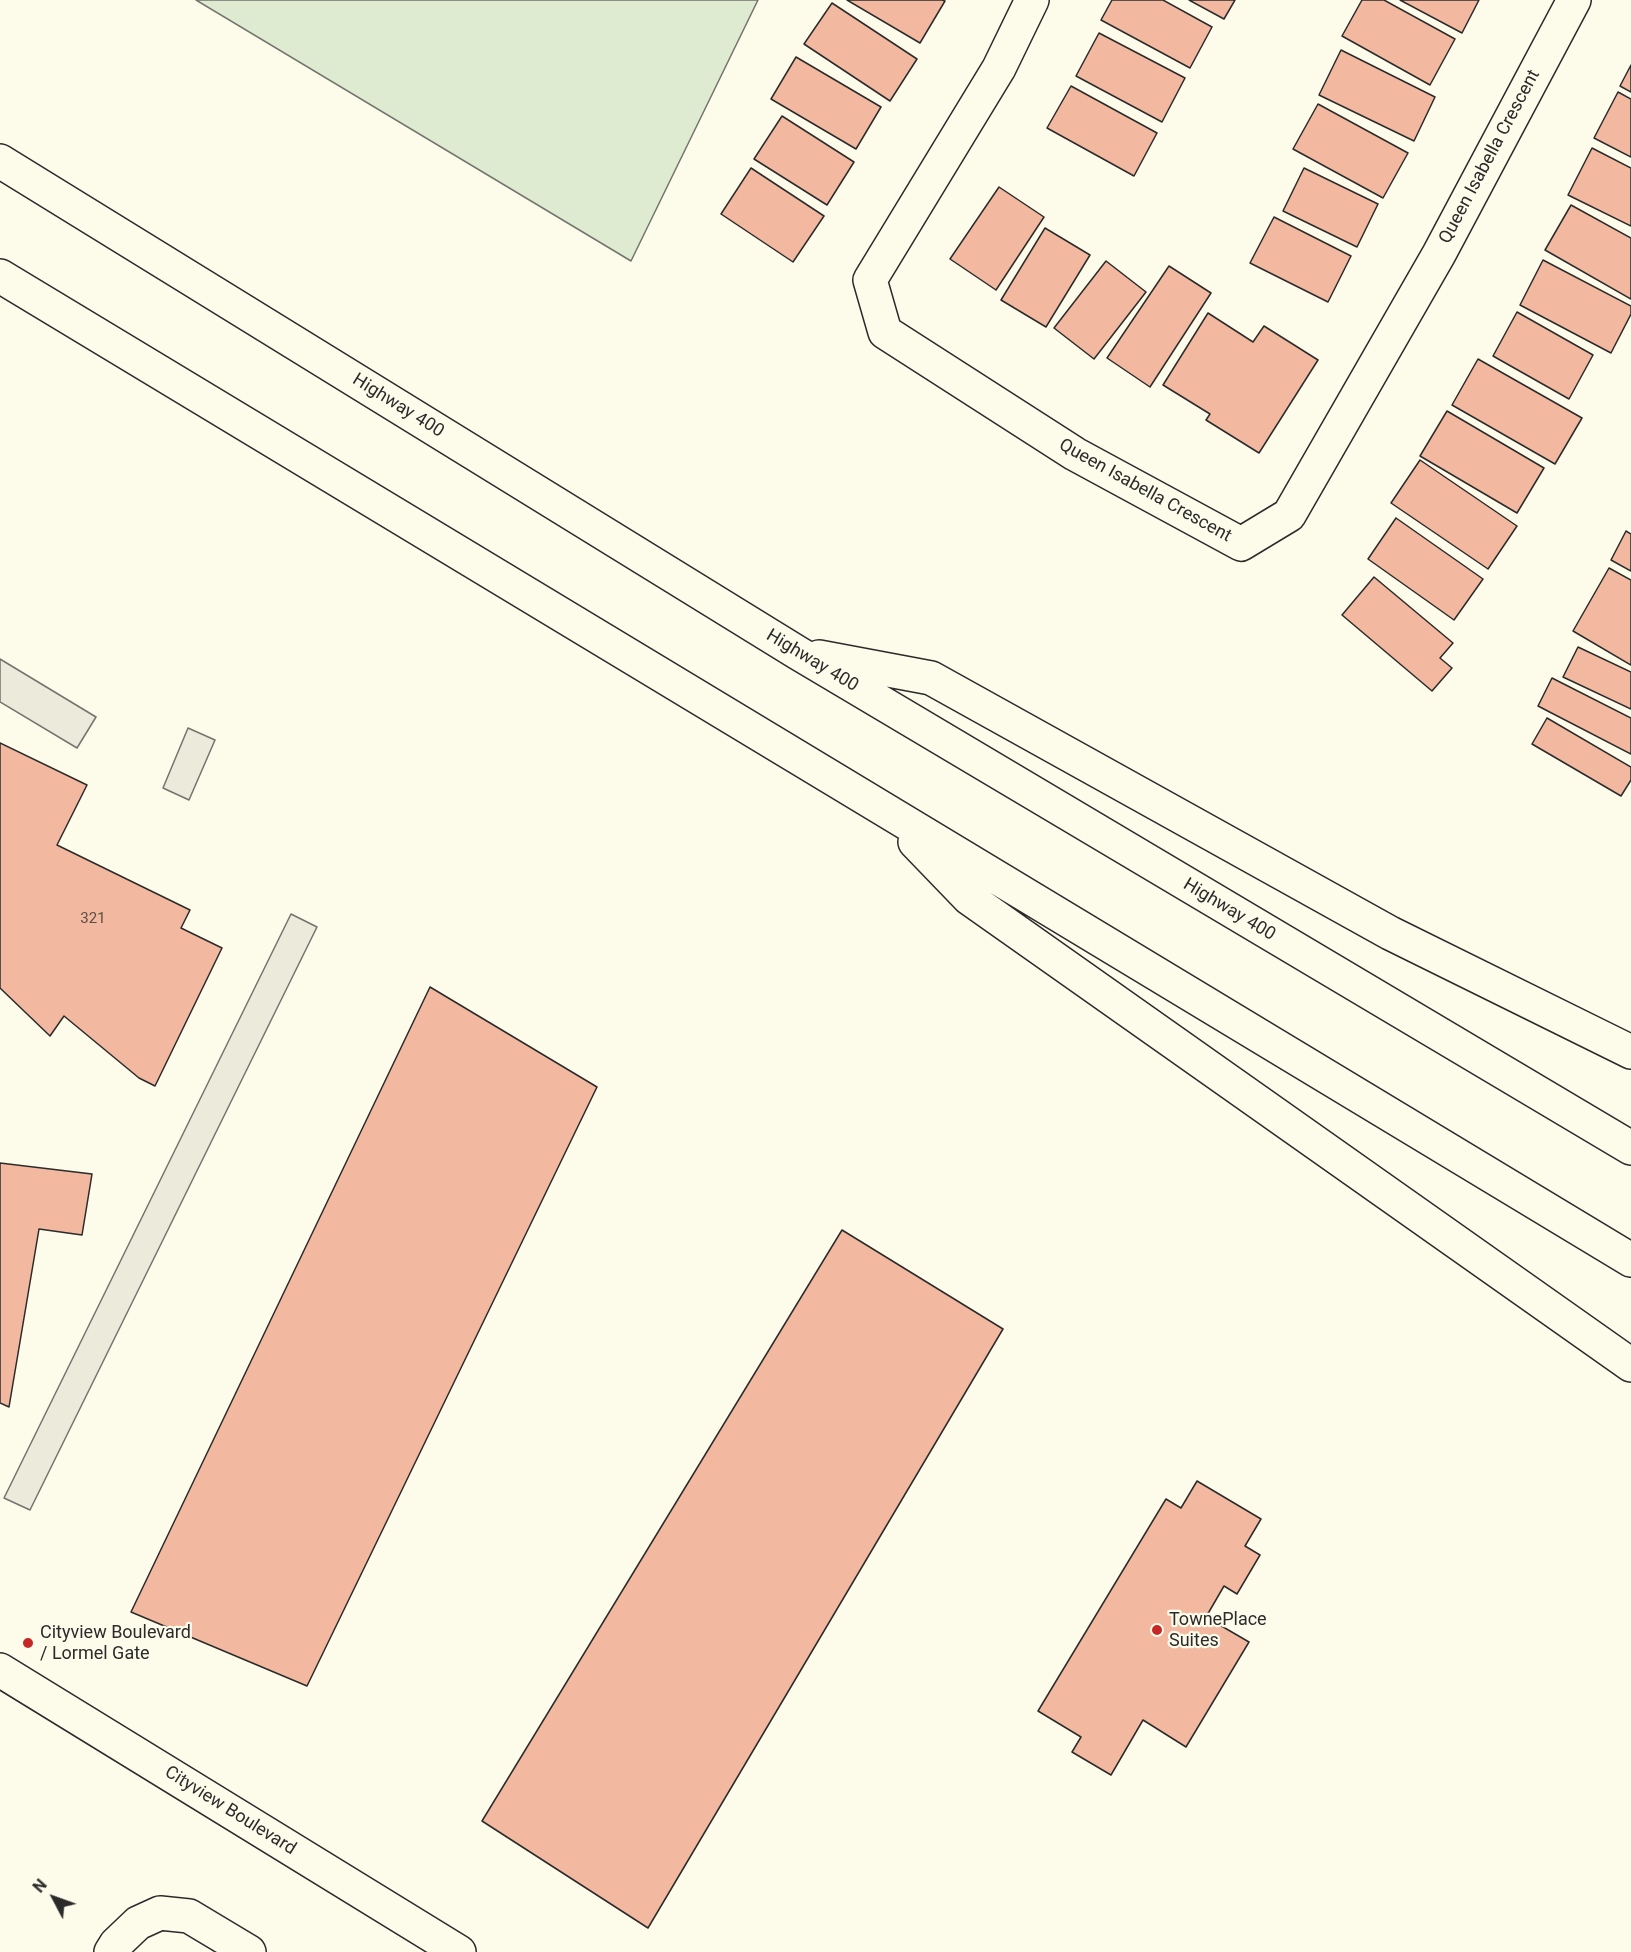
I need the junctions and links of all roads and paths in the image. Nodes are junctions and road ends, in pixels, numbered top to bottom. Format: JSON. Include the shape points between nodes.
{"nodes":[{"id":1,"x":1032,"y":0,"type":"edge"},
{"id":2,"x":1574,"y":0,"type":"edge"},
{"id":3,"x":0,"y":161,"type":"edge"},
{"id":4,"x":0,"y":276,"type":"edge"},
{"id":5,"x":798,"y":653,"type":"junction"},
{"id":6,"x":884,"y":810,"type":"junction"},
{"id":7,"x":1631,"y":1052,"type":"edge"},
{"id":8,"x":1631,"y":1148,"type":"edge"},
{"id":9,"x":1631,"y":1260,"type":"edge"},
{"id":10,"x":1631,"y":1365,"type":"edge"},
{"id":11,"x":0,"y":1670,"type":"edge"},
{"id":12,"x":111,"y":1952,"type":"edge"},
{"id":13,"x":249,"y":1952,"type":"edge"},
{"id":14,"x":459,"y":1952,"type":"edge"}],
"edges":[{"from":1,"to":2,"type":"main road","name":"Queen Isabella Crescent","via":[[999,68],[870,280],[885,332],[1076,454],[1241,544],[1289,515],[1439,254]]},
{"from":3,"to":5,"type":"main road","name":"Highway 400"},
{"from":4,"to":6,"type":"main road"},
{"from":5,"to":7,"type":"main road","via":[[931,678],[1389,933]]},
{"from":5,"to":8,"type":"main road","name":"Highway 400"},
{"from":6,"to":9,"type":"main road"},
{"from":6,"to":10,"type":"main road","via":[[969,898]]},
{"from":11,"to":14,"type":"main road","name":"Cityview Boulevard"},
{"from":12,"to":13,"type":"main road","via":[[138,1923],[160,1913],[189,1916]]}]}
